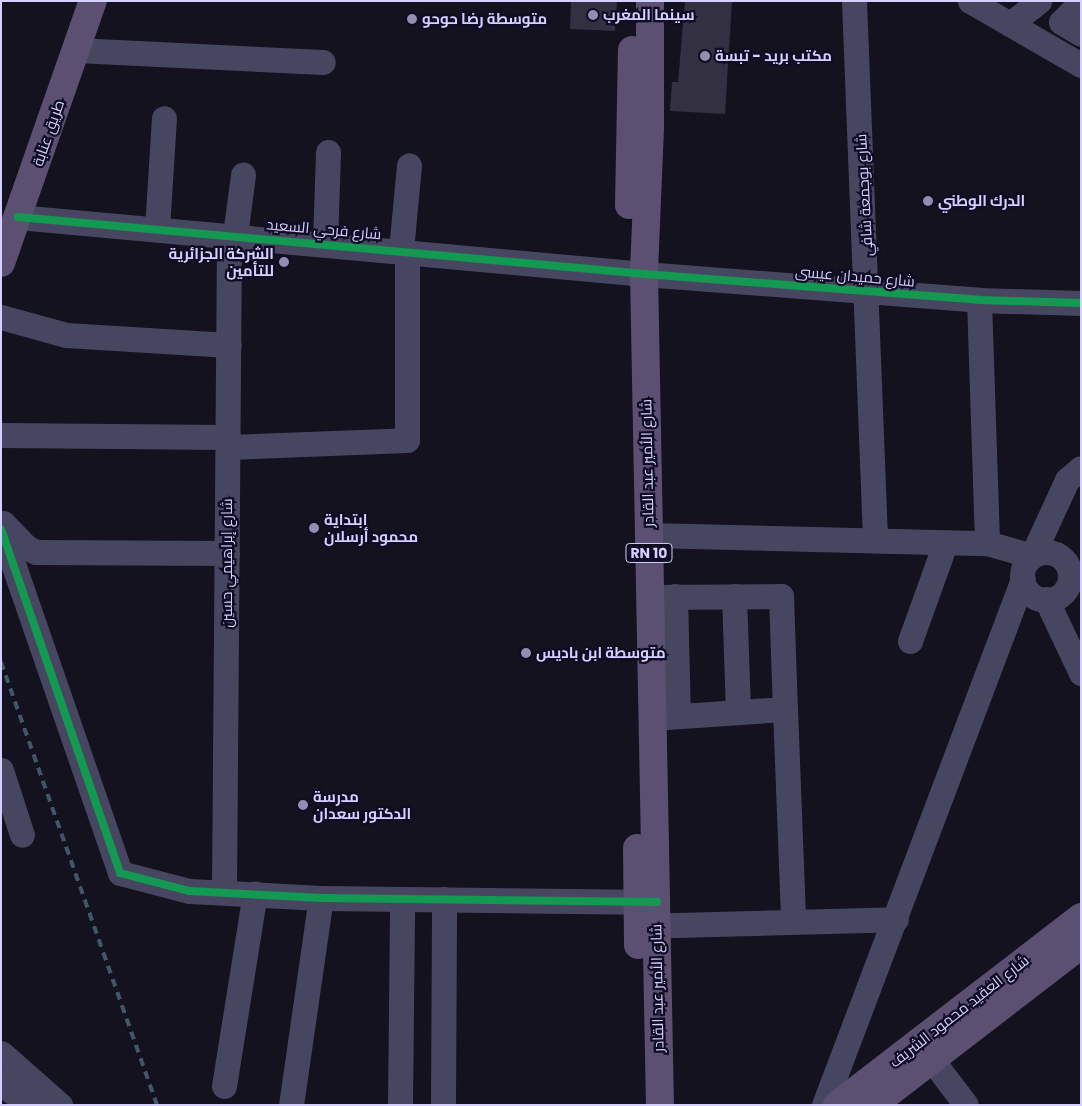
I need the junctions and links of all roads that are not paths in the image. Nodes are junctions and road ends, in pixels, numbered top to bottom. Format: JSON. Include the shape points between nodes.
{"nodes":[{"id":1,"x":93,"y":1,"type":"edge"},
{"id":2,"x":633,"y":1,"type":"edge"},
{"id":3,"x":650,"y":1,"type":"edge"},
{"id":4,"x":854,"y":1,"type":"edge"},
{"id":5,"x":970,"y":1,"type":"edge"},
{"id":6,"x":1039,"y":1,"type":"edge"},
{"id":7,"x":1081,"y":2,"type":"edge"},
{"id":8,"x":1010,"y":24,"type":"junction"},
{"id":9,"x":1081,"y":34,"type":"edge"},
{"id":10,"x":76,"y":50,"type":"junction"},
{"id":11,"x":322,"y":62,"type":"dead end"},
{"id":12,"x":1081,"y":65,"type":"edge"},
{"id":13,"x":164,"y":118,"type":"dead end"},
{"id":14,"x":328,"y":152,"type":"dead end"},
{"id":15,"x":409,"y":165,"type":"dead end"},
{"id":16,"x":243,"y":175,"type":"dead end"},
{"id":17,"x":18,"y":217,"type":"junction"},
{"id":18,"x":157,"y":228,"type":"junction"},
{"id":19,"x":232,"y":235,"type":"junction"},
{"id":20,"x":325,"y":243,"type":"junction"},
{"id":21,"x":404,"y":250,"type":"junction"},
{"id":22,"x":1,"y":263,"type":"edge"},
{"id":23,"x":636,"y":273,"type":"junction"},
{"id":24,"x":868,"y":290,"type":"junction"},
{"id":25,"x":979,"y":300,"type":"junction"},
{"id":26,"x":1081,"y":303,"type":"edge"},
{"id":27,"x":1,"y":317,"type":"edge"},
{"id":28,"x":228,"y":345,"type":"junction"},
{"id":29,"x":1,"y":435,"type":"edge"},
{"id":30,"x":228,"y":442,"type":"junction"},
{"id":31,"x":1081,"y":468,"type":"edge"},
{"id":32,"x":1,"y":521,"type":"edge"},
{"id":33,"x":1,"y":529,"type":"edge"},
{"id":34,"x":649,"y":535,"type":"junction"},
{"id":35,"x":875,"y":539,"type":"junction"},
{"id":36,"x":987,"y":543,"type":"junction"},
{"id":37,"x":945,"y":544,"type":"junction"},
{"id":38,"x":227,"y":553,"type":"junction"},
{"id":39,"x":1032,"y":556,"type":"junction"},
{"id":40,"x":1074,"y":564,"type":"edge"},
{"id":41,"x":1023,"y":579,"type":"junction"},
{"id":42,"x":662,"y":596,"type":"junction"},
{"id":43,"x":734,"y":596,"type":"junction"},
{"id":44,"x":1046,"y":599,"type":"junction"},
{"id":45,"x":910,"y":641,"type":"dead end"},
{"id":46,"x":1081,"y":673,"type":"edge"},
{"id":47,"x":786,"y":709,"type":"junction"},
{"id":48,"x":738,"y":712,"type":"junction"},
{"id":49,"x":665,"y":717,"type":"junction"},
{"id":50,"x":1,"y":770,"type":"edge"},
{"id":51,"x":22,"y":835,"type":"dead end"},
{"id":52,"x":224,"y":892,"type":"junction"},
{"id":53,"x":255,"y":893,"type":"junction"},
{"id":54,"x":321,"y":898,"type":"junction"},
{"id":55,"x":402,"y":899,"type":"junction"},
{"id":56,"x":444,"y":900,"type":"junction"},
{"id":57,"x":647,"y":914,"type":"junction"},
{"id":58,"x":1081,"y":917,"type":"edge"},
{"id":59,"x":896,"y":918,"type":"junction"},
{"id":60,"x":793,"y":921,"type":"junction"},
{"id":61,"x":1081,"y":945,"type":"edge"},
{"id":62,"x":1,"y":1052,"type":"edge"},
{"id":63,"x":932,"y":1060,"type":"junction"},
{"id":64,"x":1,"y":1083,"type":"edge"},
{"id":65,"x":224,"y":1086,"type":"dead end"},
{"id":66,"x":657,"y":1100,"type":"edge"},
{"id":67,"x":29,"y":1105,"type":"edge"},
{"id":68,"x":60,"y":1105,"type":"edge"},
{"id":69,"x":291,"y":1105,"type":"edge"},
{"id":70,"x":400,"y":1105,"type":"edge"},
{"id":71,"x":443,"y":1105,"type":"edge"},
{"id":72,"x":824,"y":1105,"type":"edge"},
{"id":73,"x":838,"y":1105,"type":"edge"},
{"id":74,"x":873,"y":1105,"type":"edge"},
{"id":75,"x":966,"y":1105,"type":"edge"}],
"edges":[{"from":1,"to":10,"type":"main road","name":"طريق عنابة"},
{"from":2,"to":23,"type":"main road","name":"شارع الأمير عبد القادر","number":"RN 10"},
{"from":3,"to":23,"type":"main road","name":"شارع الأمير عبد القادر","number":"RN 10"},
{"from":4,"to":24,"type":"street","name":"شارع بوجمعة شافي"},
{"from":5,"to":8,"type":"street"},
{"from":6,"to":8,"type":"street"},
{"from":7,"to":9,"type":"street","via":[[1061,22]]},
{"from":8,"to":12,"type":"street"},
{"from":10,"to":11,"type":"street"},
{"from":10,"to":17,"type":"main road","name":"طريق عنابة"},
{"from":13,"to":18,"type":"street"},
{"from":14,"to":20,"type":"street"},
{"from":15,"to":21,"type":"street"},
{"from":16,"to":19,"type":"street","name":"شارع إبراهيمي حسين"},
{"from":17,"to":18,"type":"street","name":"شارع فرحي السعيد"},
{"from":17,"to":22,"type":"main road","name":"طريق عنابة"},
{"from":18,"to":19,"type":"street","name":"شارع فرحي السعيد"},
{"from":19,"to":20,"type":"street","name":"شارع فرحي السعيد"},
{"from":19,"to":28,"type":"street","name":"شارع إبراهيمي حسين"},
{"from":20,"to":21,"type":"street","name":"شارع فرحي السعيد"},
{"from":21,"to":23,"type":"street","name":"شارع فرحي السعيد"},
{"from":21,"to":30,"type":"street","via":[[407,440]]},
{"from":23,"to":24,"type":"street","name":"شارع حميدان عيسى"},
{"from":23,"to":34,"type":"main road","name":"شارع الأمير عبد القادر","number":"RN 10"},
{"from":23,"to":57,"type":"main road","name":"شارع الأمير عبد القادر","number":"RN 10"},
{"from":24,"to":25,"type":"street","name":"شارع حميدان عيسى"},
{"from":24,"to":35,"type":"street","name":"شارع بوجمعة شافي"},
{"from":25,"to":26,"type":"street","name":"شارع حميدان عيسى"},
{"from":25,"to":36,"type":"street"},
{"from":27,"to":28,"type":"street","via":[[66,335]]},
{"from":28,"to":30,"type":"street","name":"شارع إبراهيمي حسين"},
{"from":29,"to":30,"type":"street"},
{"from":30,"to":38,"type":"street","name":"شارع إبراهيمي حسين"},
{"from":31,"to":39,"type":"street","via":[[1067,480]]},
{"from":32,"to":38,"type":"street","via":[[26,548],[36,552]]},
{"from":33,"to":52,"type":"street","via":[[120,873],[189,891]]},
{"from":34,"to":35,"type":"street"},
{"from":34,"to":42,"type":"main road","name":"شارع الأمير عبد القادر","number":"RN 10"},
{"from":35,"to":37,"type":"street"},
{"from":36,"to":37,"type":"street"},
{"from":36,"to":39,"type":"street"},
{"from":37,"to":45,"type":"street"},
{"from":38,"to":52,"type":"street","name":"شارع إبراهيمي حسين"},
{"from":39,"to":40,"type":"street","via":[[1048,552]]},
{"from":39,"to":41,"type":"street","via":[[1025,566]]},
{"from":40,"to":44,"type":"street","via":[[1067,588]]},
{"from":41,"to":44,"type":"street","via":[[1034,596]]},
{"from":41,"to":59,"type":"street"},
{"from":42,"to":43,"type":"street"},
{"from":42,"to":49,"type":"main road","name":"شارع الأمير عبد القادر","number":"RN 10"},
{"from":43,"to":47,"type":"street","via":[[781,596]]},
{"from":43,"to":48,"type":"street"},
{"from":44,"to":46,"type":"street"},
{"from":47,"to":48,"type":"street"},
{"from":47,"to":60,"type":"street"},
{"from":48,"to":49,"type":"street"},
{"from":49,"to":57,"type":"main road","name":"شارع الأمير عبد القادر","number":"RN 10"},
{"from":50,"to":51,"type":"street"},
{"from":52,"to":53,"type":"street"},
{"from":53,"to":54,"type":"street"},
{"from":53,"to":65,"type":"street"},
{"from":54,"to":55,"type":"street"},
{"from":54,"to":69,"type":"street"},
{"from":55,"to":56,"type":"street"},
{"from":55,"to":70,"type":"street"},
{"from":56,"to":57,"type":"street"},
{"from":56,"to":71,"type":"street"},
{"from":57,"to":60,"type":"street"},
{"from":57,"to":66,"type":"main road","name":"شارع الأمير عبد القادر","number":"RN 10"},
{"from":58,"to":73,"type":"main road","name":"شارع العقيد محمود الشريف"},
{"from":59,"to":60,"type":"street"},
{"from":59,"to":72,"type":"street"},
{"from":61,"to":63,"type":"main road","name":"شارع العقيد محمود الشريف"},
{"from":62,"to":68,"type":"street"},
{"from":63,"to":74,"type":"main road","name":"شارع العقيد محمود الشريف"},
{"from":63,"to":75,"type":"street"},
{"from":64,"to":67,"type":"street"}]}
